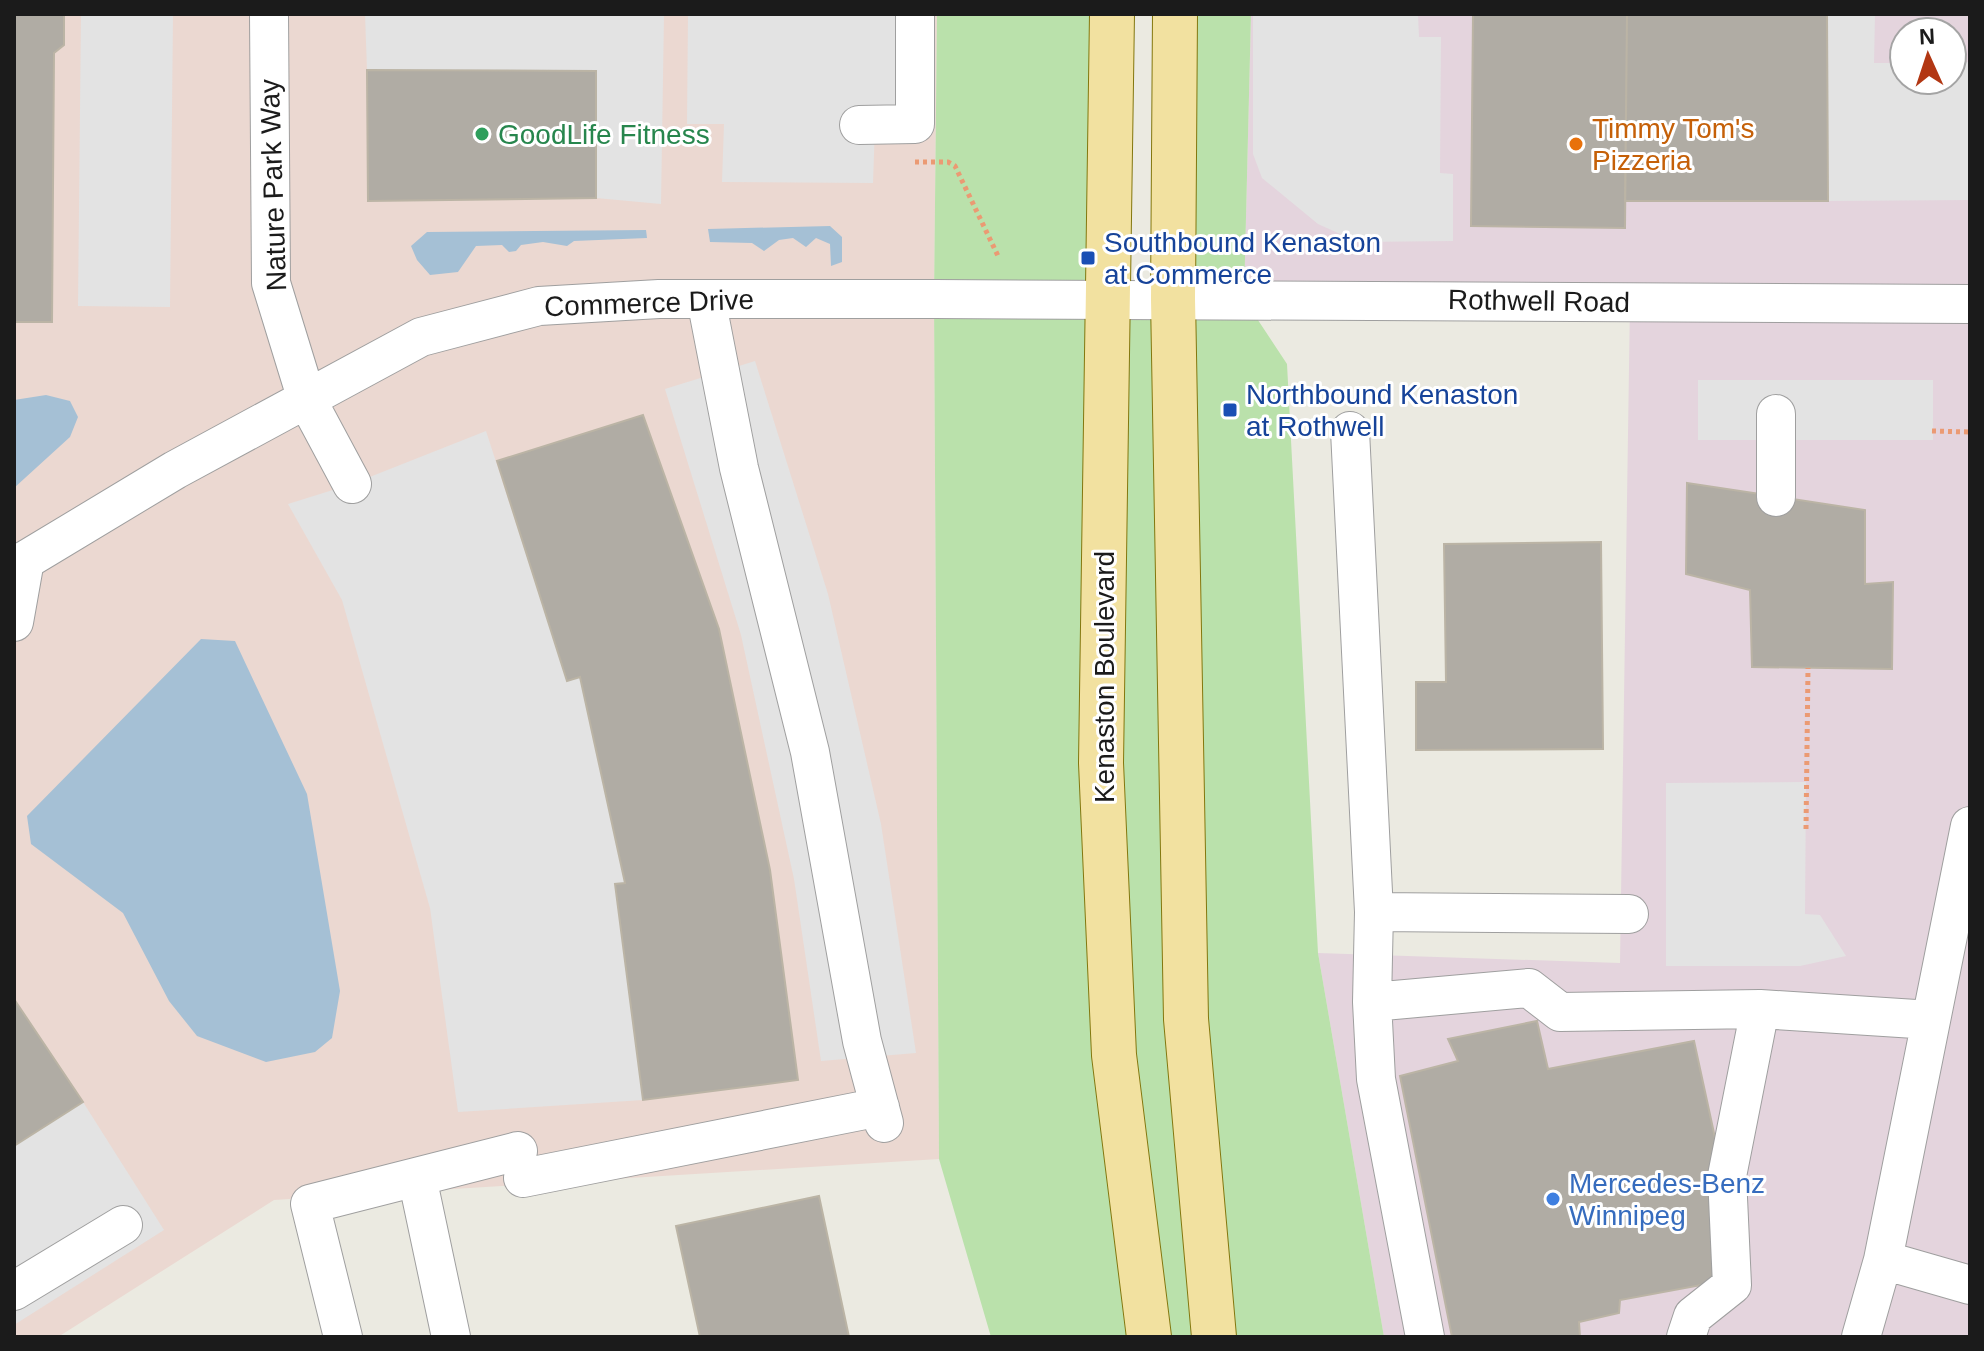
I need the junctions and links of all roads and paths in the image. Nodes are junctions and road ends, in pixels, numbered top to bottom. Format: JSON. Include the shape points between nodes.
{"nodes":[{"id":1,"x":269,"y":14,"type":"edge"},
{"id":2,"x":915,"y":14,"type":"edge"},
{"id":3,"x":1112,"y":14,"type":"edge"},
{"id":4,"x":1175,"y":14,"type":"edge"},
{"id":5,"x":859,"y":125,"type":"dead end"},
{"id":6,"x":904,"y":162,"type":"dead end"},
{"id":7,"x":999,"y":258,"type":"dead end"},
{"id":8,"x":706,"y":299,"type":"junction"},
{"id":9,"x":1109,"y":299,"type":"junction"},
{"id":10,"x":1173,"y":299,"type":"junction"},
{"id":11,"x":1970,"y":304,"type":"edge"},
{"id":12,"x":307,"y":400,"type":"junction"},
{"id":13,"x":1776,"y":414,"type":"dead end"},
{"id":14,"x":1350,"y":431,"type":"dead end"},
{"id":15,"x":1932,"y":431,"type":"dead end"},
{"id":16,"x":1970,"y":432,"type":"edge"},
{"id":17,"x":352,"y":484,"type":"dead end"},
{"id":18,"x":1776,"y":497,"type":"dead end"},
{"id":19,"x":20,"y":563,"type":"edge"},
{"id":20,"x":14,"y":622,"type":"edge"},
{"id":21,"x":1808,"y":668,"type":"dead end"},
{"id":22,"x":1970,"y":826,"type":"edge"},
{"id":23,"x":1806,"y":829,"type":"dead end"},
{"id":24,"x":1374,"y":912,"type":"junction"},
{"id":25,"x":1629,"y":914,"type":"dead end"},
{"id":26,"x":1372,"y":1002,"type":"junction"},
{"id":27,"x":1760,"y":1009,"type":"junction"},
{"id":28,"x":1931,"y":1020,"type":"junction"},
{"id":29,"x":417,"y":1177,"type":"junction"},
{"id":30,"x":123,"y":1225,"type":"dead end"},
{"id":31,"x":1883,"y":1260,"type":"junction"},
{"id":32,"x":1970,"y":1285,"type":"edge"},
{"id":33,"x":14,"y":1291,"type":"edge"},
{"id":34,"x":343,"y":1337,"type":"edge"},
{"id":35,"x":451,"y":1337,"type":"edge"},
{"id":36,"x":1149,"y":1337,"type":"edge"},
{"id":37,"x":1214,"y":1337,"type":"edge"},
{"id":38,"x":1425,"y":1337,"type":"edge"},
{"id":39,"x":1686,"y":1337,"type":"edge"},
{"id":40,"x":1861,"y":1337,"type":"edge"}],
"edges":[{"from":1,"to":12,"type":"street","name":"Nature Park Way","via":[[271,283]]},
{"from":2,"to":5,"type":"street","via":[[915,124]]},
{"from":3,"to":9,"type":"main road","name":"Kenaston Boulevard"},
{"from":4,"to":10,"type":"main road"},
{"from":6,"to":7,"type":"path","via":[[955,166]]},
{"from":8,"to":9,"type":"street","name":"Commerce Drive"},
{"from":8,"to":12,"type":"street","name":"Commerce Drive","via":[[539,306],[421,337]]},
{"from":8,"to":29,"type":"street","via":[[739,468],[810,752],[862,1041],[882,1115]]},
{"from":9,"to":10,"type":"street","name":"Rothwell Road"},
{"from":9,"to":36,"type":"main road","name":"Kenaston Boulevard","via":[[1101,763],[1114,1055]]},
{"from":10,"to":11,"type":"street","name":"Rothwell Road"},
{"from":10,"to":37,"type":"main road","via":[[1186,1019]]},
{"from":12,"to":17,"type":"street","name":"Nature Park Way"},
{"from":12,"to":19,"type":"street","name":"Commerce Drive","via":[[175,470]]},
{"from":13,"to":18,"type":"street"},
{"from":14,"to":24,"type":"street"},
{"from":15,"to":16,"type":"path"},
{"from":19,"to":20,"type":"street"},
{"from":21,"to":23,"type":"path"},
{"from":22,"to":28,"type":"street"},
{"from":24,"to":25,"type":"street"},
{"from":24,"to":26,"type":"street"},
{"from":26,"to":27,"type":"street","via":[[1529,988],[1560,1012]]},
{"from":26,"to":38,"type":"street","via":[[1376,1079]]},
{"from":27,"to":28,"type":"street"},
{"from":27,"to":39,"type":"street","via":[[1727,1176],[1732,1285],[1693,1316]]},
{"from":28,"to":31,"type":"street"},
{"from":29,"to":34,"type":"street","via":[[310,1204]]},
{"from":29,"to":35,"type":"street"},
{"from":30,"to":33,"type":"street"},
{"from":31,"to":32,"type":"street"},
{"from":31,"to":40,"type":"street"}]}
